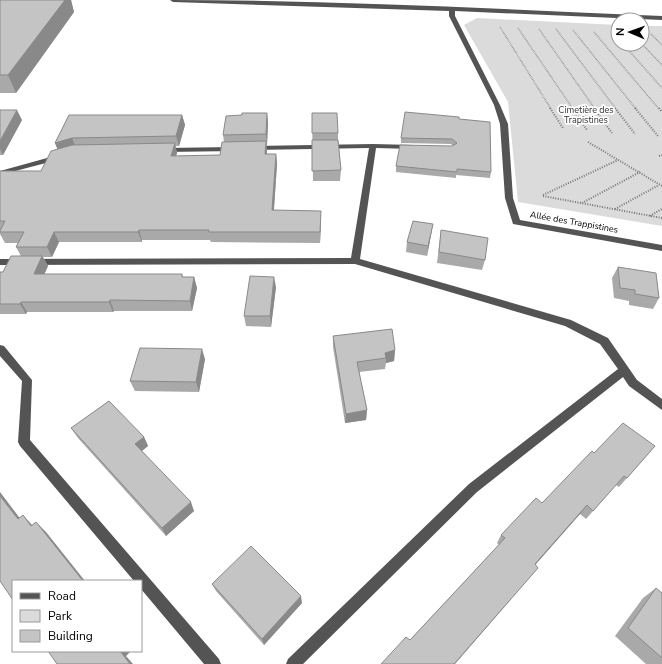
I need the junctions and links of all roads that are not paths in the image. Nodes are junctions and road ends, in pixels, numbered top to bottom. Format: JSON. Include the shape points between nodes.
{"nodes":[{"id":1,"x":173,"y":0,"type":"edge"},
{"id":2,"x":429,"y":0,"type":"edge"},
{"id":3,"x":428,"y":8,"type":"junction"},
{"id":4,"x":452,"y":10,"type":"junction"},
{"id":5,"x":662,"y":18,"type":"edge"},
{"id":6,"x":373,"y":146,"type":"junction"},
{"id":7,"x":420,"y":147,"type":"edge"},
{"id":8,"x":155,"y":150,"type":"edge"},
{"id":9,"x":69,"y":154,"type":"edge"},
{"id":10,"x":0,"y":173,"type":"edge"},
{"id":11,"x":662,"y":248,"type":"edge"},
{"id":12,"x":354,"y":261,"type":"junction"},
{"id":13,"x":0,"y":262,"type":"edge"},
{"id":14,"x":0,"y":349,"type":"edge"},
{"id":15,"x":624,"y":370,"type":"junction"},
{"id":16,"x":662,"y":405,"type":"edge"},
{"id":17,"x":214,"y":664,"type":"edge"},
{"id":18,"x":293,"y":664,"type":"edge"}],
"edges":[{"from":1,"to":3,"type":"street"},
{"from":2,"to":3,"type":"street"},
{"from":3,"to":4,"type":"street"},
{"from":4,"to":5,"type":"street"},
{"from":4,"to":11,"type":"street","name":"Allée des Trappistines","via":[[452,16],[498,105],[504,124],[509,198],[516,222]]},
{"from":6,"to":7,"type":"street"},
{"from":6,"to":8,"type":"street"},
{"from":6,"to":12,"type":"street"},
{"from":9,"to":10,"type":"street"},
{"from":12,"to":13,"type":"street"},
{"from":12,"to":15,"type":"street","via":[[568,323],[604,341]]},
{"from":14,"to":17,"type":"street","via":[[27,380],[24,442]]},
{"from":15,"to":16,"type":"street","via":[[633,382]]},
{"from":15,"to":18,"type":"street","via":[[473,488]]}]}
